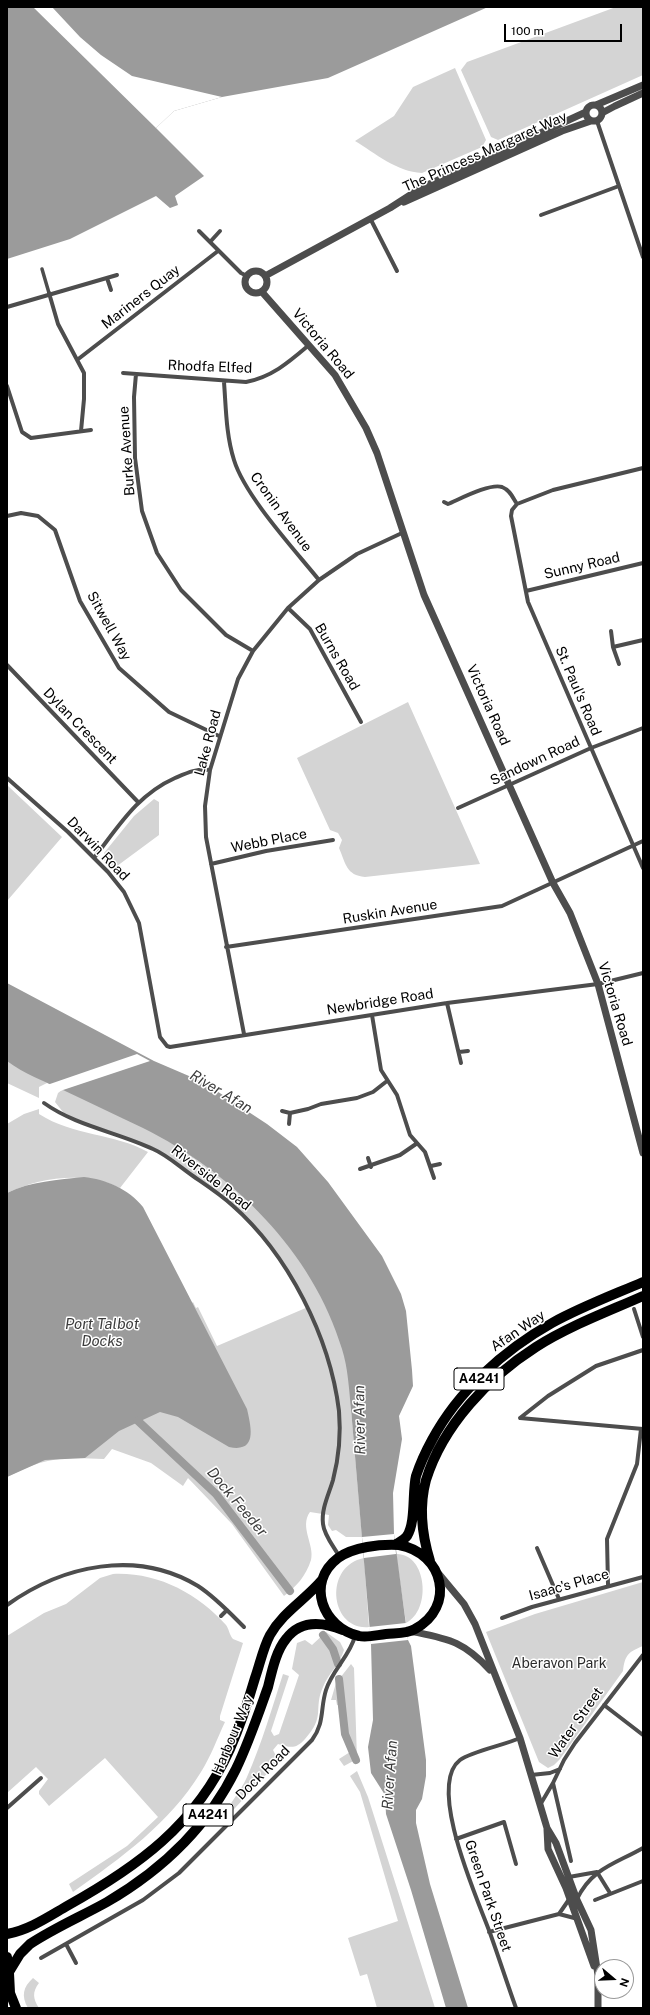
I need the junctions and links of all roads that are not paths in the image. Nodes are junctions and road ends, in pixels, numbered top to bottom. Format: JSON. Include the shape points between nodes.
{"nodes":[{"id":1,"x":643,"y":85,"type":"edge"},
{"id":2,"x":643,"y":93,"type":"edge"},
{"id":3,"x":596,"y":105,"type":"junction"},
{"id":4,"x":586,"y":112,"type":"junction"},
{"id":5,"x":602,"y":113,"type":"junction"},
{"id":6,"x":594,"y":121,"type":"junction"},
{"id":7,"x":619,"y":186,"type":"junction"},
{"id":8,"x":390,"y":208,"type":"junction"},
{"id":9,"x":541,"y":214,"type":"dead end"},
{"id":10,"x":370,"y":218,"type":"junction"},
{"id":11,"x":199,"y":231,"type":"dead end"},
{"id":12,"x":220,"y":231,"type":"dead end"},
{"id":13,"x":210,"y":242,"type":"junction"},
{"id":14,"x":218,"y":251,"type":"junction"},
{"id":15,"x":643,"y":257,"type":"edge"},
{"id":16,"x":42,"y":269,"type":"dead end"},
{"id":17,"x":397,"y":271,"type":"dead end"},
{"id":18,"x":116,"y":275,"type":"dead end"},
{"id":19,"x":247,"y":276,"type":"junction"},
{"id":20,"x":266,"y":276,"type":"junction"},
{"id":21,"x":106,"y":278,"type":"junction"},
{"id":22,"x":111,"y":290,"type":"dead end"},
{"id":23,"x":262,"y":292,"type":"junction"},
{"id":24,"x":49,"y":293,"type":"junction"},
{"id":25,"x":7,"y":307,"type":"edge"},
{"id":26,"x":309,"y":345,"type":"junction"},
{"id":27,"x":77,"y":360,"type":"junction"},
{"id":28,"x":123,"y":373,"type":"dead end"},
{"id":29,"x":136,"y":374,"type":"junction"},
{"id":30,"x":224,"y":382,"type":"junction"},
{"id":31,"x":7,"y":386,"type":"edge"},
{"id":32,"x":91,"y":430,"type":"dead end"},
{"id":33,"x":80,"y":431,"type":"junction"},
{"id":34,"x":643,"y":468,"type":"edge"},
{"id":35,"x":444,"y":502,"type":"dead end"},
{"id":36,"x":517,"y":504,"type":"junction"},
{"id":37,"x":7,"y":516,"type":"edge"},
{"id":38,"x":402,"y":533,"type":"junction"},
{"id":39,"x":643,"y":563,"type":"edge"},
{"id":40,"x":319,"y":580,"type":"junction"},
{"id":41,"x":526,"y":591,"type":"junction"},
{"id":42,"x":288,"y":608,"type":"junction"},
{"id":43,"x":611,"y":631,"type":"dead end"},
{"id":44,"x":643,"y":640,"type":"edge"},
{"id":45,"x":613,"y":647,"type":"junction"},
{"id":46,"x":253,"y":651,"type":"junction"},
{"id":47,"x":619,"y":664,"type":"dead end"},
{"id":48,"x":7,"y":665,"type":"edge"},
{"id":49,"x":362,"y":722,"type":"dead end"},
{"id":50,"x":643,"y":728,"type":"edge"},
{"id":51,"x":219,"y":736,"type":"junction"},
{"id":52,"x":591,"y":748,"type":"junction"},
{"id":53,"x":210,"y":770,"type":"junction"},
{"id":54,"x":7,"y":778,"type":"edge"},
{"id":55,"x":510,"y":785,"type":"junction"},
{"id":56,"x":138,"y":802,"type":"junction"},
{"id":57,"x":458,"y":808,"type":"dead end"},
{"id":58,"x":332,"y":840,"type":"dead end"},
{"id":59,"x":643,"y":841,"type":"edge"},
{"id":60,"x":633,"y":844,"type":"junction"},
{"id":61,"x":94,"y":858,"type":"junction"},
{"id":62,"x":211,"y":864,"type":"junction"},
{"id":63,"x":643,"y":868,"type":"edge"},
{"id":64,"x":553,"y":883,"type":"junction"},
{"id":65,"x":226,"y":947,"type":"junction"},
{"id":66,"x":643,"y":973,"type":"edge"},
{"id":67,"x":598,"y":984,"type":"junction"},
{"id":68,"x":447,"y":1003,"type":"junction"},
{"id":69,"x":372,"y":1015,"type":"junction"},
{"id":70,"x":244,"y":1034,"type":"junction"},
{"id":71,"x":167,"y":1046,"type":"joint"},
{"id":72,"x":468,"y":1051,"type":"dead end"},
{"id":73,"x":459,"y":1052,"type":"junction"},
{"id":74,"x":461,"y":1063,"type":"dead end"},
{"id":75,"x":387,"y":1081,"type":"junction"},
{"id":76,"x":44,"y":1103,"type":"dead end"},
{"id":77,"x":282,"y":1111,"type":"dead end"},
{"id":78,"x":290,"y":1113,"type":"junction"},
{"id":79,"x":289,"y":1124,"type":"dead end"},
{"id":80,"x":641,"y":1138,"type":"edge"},
{"id":81,"x":416,"y":1144,"type":"junction"},
{"id":82,"x":643,"y":1153,"type":"edge"},
{"id":83,"x":368,"y":1158,"type":"dead end"},
{"id":84,"x":440,"y":1164,"type":"dead end"},
{"id":85,"x":431,"y":1166,"type":"junction"},
{"id":86,"x":371,"y":1167,"type":"junction"},
{"id":87,"x":360,"y":1169,"type":"dead end"},
{"id":88,"x":434,"y":1178,"type":"dead end"},
{"id":89,"x":643,"y":1282,"type":"edge"},
{"id":90,"x":643,"y":1296,"type":"edge"},
{"id":91,"x":634,"y":1309,"type":"dead end"},
{"id":92,"x":643,"y":1337,"type":"edge"},
{"id":93,"x":643,"y":1350,"type":"edge"},
{"id":94,"x":642,"y":1429,"type":"edge"},
{"id":95,"x":395,"y":1545,"type":"junction"},
{"id":96,"x":537,"y":1548,"type":"dead end"},
{"id":97,"x":340,"y":1557,"type":"junction"},
{"id":98,"x":430,"y":1561,"type":"junction"},
{"id":99,"x":437,"y":1573,"type":"junction"},
{"id":100,"x":643,"y":1577,"type":"edge"},
{"id":101,"x":322,"y":1580,"type":"junction"},
{"id":102,"x":608,"y":1585,"type":"junction"},
{"id":103,"x":559,"y":1600,"type":"junction"},
{"id":104,"x":7,"y":1605,"type":"edge"},
{"id":105,"x":227,"y":1610,"type":"junction"},
{"id":106,"x":221,"y":1616,"type":"dead end"},
{"id":107,"x":502,"y":1618,"type":"dead end"},
{"id":108,"x":244,"y":1627,"type":"dead end"},
{"id":109,"x":343,"y":1630,"type":"junction"},
{"id":110,"x":409,"y":1632,"type":"junction"},
{"id":111,"x":355,"y":1635,"type":"junction"},
{"id":112,"x":643,"y":1655,"type":"edge"},
{"id":113,"x":493,"y":1673,"type":"junction"},
{"id":114,"x":604,"y":1705,"type":"junction"},
{"id":115,"x":643,"y":1735,"type":"edge"},
{"id":116,"x":520,"y":1738,"type":"junction"},
{"id":117,"x":560,"y":1769,"type":"junction"},
{"id":118,"x":531,"y":1775,"type":"junction"},
{"id":119,"x":40,"y":1778,"type":"dead end"},
{"id":120,"x":553,"y":1783,"type":"junction"},
{"id":121,"x":539,"y":1805,"type":"junction"},
{"id":122,"x":7,"y":1808,"type":"edge"},
{"id":123,"x":547,"y":1828,"type":"junction"},
{"id":124,"x":456,"y":1839,"type":"junction"},
{"id":125,"x":643,"y":1848,"type":"edge"},
{"id":126,"x":571,"y":1861,"type":"dead end"},
{"id":127,"x":516,"y":1864,"type":"dead end"},
{"id":128,"x":597,"y":1872,"type":"junction"},
{"id":129,"x":569,"y":1877,"type":"junction"},
{"id":130,"x":643,"y":1881,"type":"edge"},
{"id":131,"x":566,"y":1888,"type":"junction"},
{"id":132,"x":610,"y":1893,"type":"junction"},
{"id":133,"x":573,"y":1899,"type":"junction"},
{"id":134,"x":595,"y":1900,"type":"dead end"},
{"id":135,"x":559,"y":1914,"type":"junction"},
{"id":136,"x":578,"y":1919,"type":"junction"},
{"id":137,"x":489,"y":1932,"type":"junction"},
{"id":138,"x":7,"y":1934,"type":"edge"},
{"id":139,"x":66,"y":1944,"type":"junction"},
{"id":140,"x":7,"y":1957,"type":"edge"},
{"id":141,"x":40,"y":1958,"type":"dead end"},
{"id":142,"x":596,"y":1959,"type":"edge"},
{"id":143,"x":76,"y":1963,"type":"dead end"},
{"id":144,"x":594,"y":1964,"type":"edge"},
{"id":145,"x":8,"y":1976,"type":"edge"},
{"id":146,"x":16,"y":2008,"type":"edge"},
{"id":147,"x":516,"y":2008,"type":"edge"}],
"edges":[{"from":1,"to":3,"type":"street","name":"The Princess Margaret Way"},
{"from":2,"to":5,"type":"street"},
{"from":3,"to":4,"type":"street","name":"The Princess Margaret Way","via":[[588,107]]},
{"from":3,"to":5,"type":"street"},
{"from":4,"to":6,"type":"street","name":"The Princess Margaret Way","via":[[586,116]]},
{"from":4,"to":8,"type":"street","name":"The Princess Margaret Way","via":[[421,188]]},
{"from":5,"to":6,"type":"street","via":[[601,118]]},
{"from":6,"to":7,"type":"street"},
{"from":6,"to":8,"type":"street","name":"The Princess Margaret Way","via":[[562,131]]},
{"from":7,"to":9,"type":"street"},
{"from":7,"to":15,"type":"street"},
{"from":8,"to":10,"type":"street","name":"The Princess Margaret Way"},
{"from":10,"to":17,"type":"street"},
{"from":10,"to":20,"type":"street","name":"The Princess Margaret Way"},
{"from":11,"to":13,"type":"street","name":"Victoria Road"},
{"from":12,"to":13,"type":"street"},
{"from":13,"to":14,"type":"street","name":"Victoria Road"},
{"from":14,"to":19,"type":"street","name":"Victoria Road","via":[[240,273]]},
{"from":14,"to":27,"type":"street","name":"Mariners Quay"},
{"from":16,"to":24,"type":"street"},
{"from":18,"to":21,"type":"street"},
{"from":19,"to":20,"type":"street","via":[[252,272]]},
{"from":19,"to":23,"type":"street","name":"Victoria Road","via":[[246,282],[252,292]]},
{"from":20,"to":23,"type":"street","via":[[267,282]]},
{"from":21,"to":22,"type":"street","name":"Mariners Quay"},
{"from":21,"to":24,"type":"street"},
{"from":23,"to":26,"type":"street","name":"Victoria Road"},
{"from":24,"to":25,"type":"street"},
{"from":24,"to":27,"type":"street","via":[[58,324]]},
{"from":26,"to":30,"type":"street","name":"Rhodfa Elfed","via":[[283,368],[261,379]]},
{"from":26,"to":38,"type":"street","name":"Victoria Road","via":[[335,375],[366,428],[377,453]]},
{"from":27,"to":33,"type":"street","via":[[84,373]]},
{"from":28,"to":29,"type":"street","name":"Rhodfa Elfed"},
{"from":29,"to":30,"type":"street","name":"Rhodfa Elfed"},
{"from":29,"to":46,"type":"street","name":"Burke Avenue","via":[[135,458],[142,511],[157,553],[181,590],[226,635]]},
{"from":30,"to":40,"type":"street","name":"Cronin Avenue","via":[[226,417],[234,461],[254,497]]},
{"from":31,"to":33,"type":"street","via":[[22,432],[32,438]]},
{"from":32,"to":33,"type":"street"},
{"from":34,"to":36,"type":"street","via":[[553,490]]},
{"from":35,"to":36,"type":"street","via":[[448,504],[492,487],[502,487],[510,492]]},
{"from":36,"to":41,"type":"street","name":"St. Paul's Road","via":[[511,516]]},
{"from":37,"to":51,"type":"street","name":"Sitwell Way","via":[[21,513],[38,516],[55,530],[80,601],[119,668],[169,712]]},
{"from":38,"to":40,"type":"street","name":"Lake Road","via":[[357,554]]},
{"from":38,"to":55,"type":"street","name":"Victoria Road","via":[[424,595]]},
{"from":39,"to":41,"type":"street","name":"Sunny Road"},
{"from":40,"to":42,"type":"street","name":"Lake Road"},
{"from":41,"to":52,"type":"street","name":"St. Paul's Road","via":[[528,602]]},
{"from":42,"to":46,"type":"street","name":"Lake Road"},
{"from":42,"to":49,"type":"street","name":"Burns Road","via":[[310,629]]},
{"from":43,"to":45,"type":"street"},
{"from":44,"to":45,"type":"street"},
{"from":45,"to":47,"type":"street"},
{"from":46,"to":51,"type":"street","name":"Lake Road","via":[[238,679]]},
{"from":48,"to":56,"type":"street","name":"Dylan Crescent"},
{"from":50,"to":52,"type":"street","name":"Sandown Road"},
{"from":51,"to":53,"type":"street","name":"Lake Road"},
{"from":52,"to":55,"type":"street","name":"Sandown Road"},
{"from":52,"to":60,"type":"street","name":"St. Paul's Road"},
{"from":53,"to":56,"type":"street","via":[[196,769],[175,778],[154,789]]},
{"from":53,"to":62,"type":"street","name":"Lake Road","via":[[205,806],[206,837]]},
{"from":54,"to":61,"type":"street","name":"Darwin Road"},
{"from":55,"to":57,"type":"street","name":"Sandown Road"},
{"from":55,"to":64,"type":"street","name":"Victoria Road"},
{"from":56,"to":61,"type":"street"},
{"from":58,"to":62,"type":"street","name":"Webb Place","via":[[266,851]]},
{"from":59,"to":60,"type":"street","name":"Ruskin Avenue"},
{"from":60,"to":63,"type":"street","name":"St. Paul's Road"},
{"from":60,"to":64,"type":"street","name":"Ruskin Avenue"},
{"from":61,"to":71,"type":"street","name":"Darwin Road","via":[[124,892],[139,924],[160,1037]]},
{"from":62,"to":65,"type":"street","name":"Lake Road"},
{"from":64,"to":65,"type":"street","name":"Ruskin Avenue","via":[[502,906]]},
{"from":64,"to":67,"type":"street","name":"Victoria Road","via":[[570,914]]},
{"from":65,"to":70,"type":"street","name":"Lake Road"},
{"from":66,"to":67,"type":"street","name":"Newbridge Road"},
{"from":67,"to":68,"type":"street","name":"Newbridge Road"},
{"from":67,"to":80,"type":"street","name":"Victoria Road"},
{"from":68,"to":69,"type":"street","name":"Newbridge Road"},
{"from":68,"to":73,"type":"street"},
{"from":69,"to":70,"type":"street","name":"Newbridge Road"},
{"from":69,"to":75,"type":"street","via":[[380,1070]]},
{"from":70,"to":71,"type":"street","name":"Newbridge Road"},
{"from":72,"to":73,"type":"street"},
{"from":73,"to":74,"type":"street"},
{"from":75,"to":78,"type":"street","via":[[373,1092],[357,1098],[321,1104]]},
{"from":75,"to":81,"type":"street","via":[[397,1095],[410,1136]]},
{"from":76,"to":97,"type":"street","name":"Riverside Road","via":[[67,1117],[153,1149],[177,1165],[223,1198],[243,1216],[291,1276],[308,1308],[324,1352],[339,1410],[339,1451],[323,1510],[322,1525]]},
{"from":77,"to":78,"type":"street"},
{"from":78,"to":79,"type":"street"},
{"from":80,"to":82,"type":"street","name":"Victoria Road"},
{"from":81,"to":85,"type":"street","via":[[425,1152]]},
{"from":81,"to":86,"type":"street","via":[[400,1155]]},
{"from":83,"to":86,"type":"street"},
{"from":84,"to":85,"type":"street"},
{"from":85,"to":88,"type":"street"},
{"from":86,"to":87,"type":"street"},
{"from":89,"to":95,"type":"main road","name":"Afan Way","number":"A4241","via":[[552,1323],[531,1336],[493,1365],[460,1399],[438,1429],[422,1461],[416,1476],[410,1529],[406,1538]]},
{"from":90,"to":98,"type":"main road","name":"Afan Way","number":"A4241","via":[[571,1328],[538,1346],[509,1368],[470,1404],[439,1449],[426,1480],[422,1517]]},
{"from":91,"to":92,"type":"street"},
{"from":93,"to":94,"type":"street","via":[[596,1366],[548,1396],[520,1418]]},
{"from":94,"to":102,"type":"street","via":[[637,1464],[606,1539]]},
{"from":95,"to":97,"type":"main road","number":"A4241","via":[[363,1548]]},
{"from":95,"to":98,"type":"main road","number":"A4241","via":[[414,1549]]},
{"from":96,"to":103,"type":"street"},
{"from":97,"to":101,"type":"main road","number":"A4241","via":[[326,1571]]},
{"from":98,"to":99,"type":"main road","number":"A4241"},
{"from":99,"to":110,"type":"main road","number":"A4241","via":[[440,1588],[436,1606],[428,1619]]},
{"from":99,"to":113,"type":"street","name":"Water Street","via":[[470,1613]]},
{"from":100,"to":102,"type":"street","name":"Isaac's Place"},
{"from":101,"to":109,"type":"main road","number":"A4241","via":[[320,1597],[324,1610],[331,1621]]},
{"from":101,"to":138,"type":"main road","name":"Harbour Way","number":"A4241","via":[[283,1617],[270,1635],[230,1749],[210,1787],[186,1817],[169,1836],[110,1882],[34,1924]]},
{"from":102,"to":103,"type":"street","name":"Isaac's Place"},
{"from":103,"to":107,"type":"street","name":"Isaac's Place","via":[[532,1606]]},
{"from":104,"to":105,"type":"street","via":[[36,1587],[78,1570],[122,1564],[156,1568],[193,1584]]},
{"from":105,"to":106,"type":"street"},
{"from":105,"to":108,"type":"street"},
{"from":109,"to":111,"type":"main road","number":"A4241"},
{"from":109,"to":145,"type":"main road","name":"Harbour Way","number":"A4241","via":[[319,1623],[306,1624],[292,1632],[281,1646],[255,1725],[236,1769],[196,1830],[167,1859],[135,1884],[30,1944],[20,1954]]},
{"from":110,"to":111,"type":"main road","number":"A4241"},
{"from":110,"to":113,"type":"street","name":"Water Street","via":[[457,1643],[470,1650]]},
{"from":111,"to":139,"type":"street","name":"Dock Road","via":[[326,1689],[320,1728],[312,1740],[179,1874],[143,1900]]},
{"from":112,"to":114,"type":"street","name":"Water Street"},
{"from":113,"to":116,"type":"street","name":"Water Street"},
{"from":114,"to":115,"type":"street"},
{"from":114,"to":117,"type":"street","name":"Water Street","via":[[575,1743]]},
{"from":116,"to":118,"type":"street","name":"Water Street"},
{"from":116,"to":124,"type":"street","name":"Green Park Street","via":[[459,1760],[450,1774],[449,1794]]},
{"from":117,"to":118,"type":"street"},
{"from":117,"to":120,"type":"street","name":"Water Street"},
{"from":118,"to":121,"type":"street","name":"Water Street"},
{"from":119,"to":122,"type":"street"},
{"from":120,"to":121,"type":"street","name":"Water Street"},
{"from":120,"to":126,"type":"street"},
{"from":121,"to":123,"type":"street","name":"Water Street"},
{"from":123,"to":129,"type":"street","name":"Water Street","via":[[556,1843]]},
{"from":123,"to":131,"type":"street","name":"Water Street","via":[[548,1849]]},
{"from":124,"to":127,"type":"street","via":[[504,1822]]},
{"from":124,"to":137,"type":"street","name":"Green Park Street","via":[[461,1860]]},
{"from":125,"to":128,"type":"street"},
{"from":128,"to":129,"type":"street"},
{"from":128,"to":132,"type":"street"},
{"from":128,"to":133,"type":"street"},
{"from":129,"to":131,"type":"street"},
{"from":129,"to":133,"type":"street","name":"Water Street"},
{"from":130,"to":132,"type":"street"},
{"from":131,"to":133,"type":"street","name":"Water Street"},
{"from":132,"to":134,"type":"street"},
{"from":133,"to":135,"type":"street"},
{"from":133,"to":136,"type":"street","name":"Water Street"},
{"from":133,"to":142,"type":"street","name":"Water Street","via":[[594,1937]]},
{"from":135,"to":136,"type":"street"},
{"from":135,"to":137,"type":"street"},
{"from":136,"to":144,"type":"street","name":"Water Street"},
{"from":137,"to":147,"type":"street","name":"Green Park Street"},
{"from":139,"to":141,"type":"street","name":"Dock Road"},
{"from":139,"to":143,"type":"street"},
{"from":140,"to":145,"type":"main road"},
{"from":145,"to":146,"type":"main road","via":[[10,1993]]}]}
